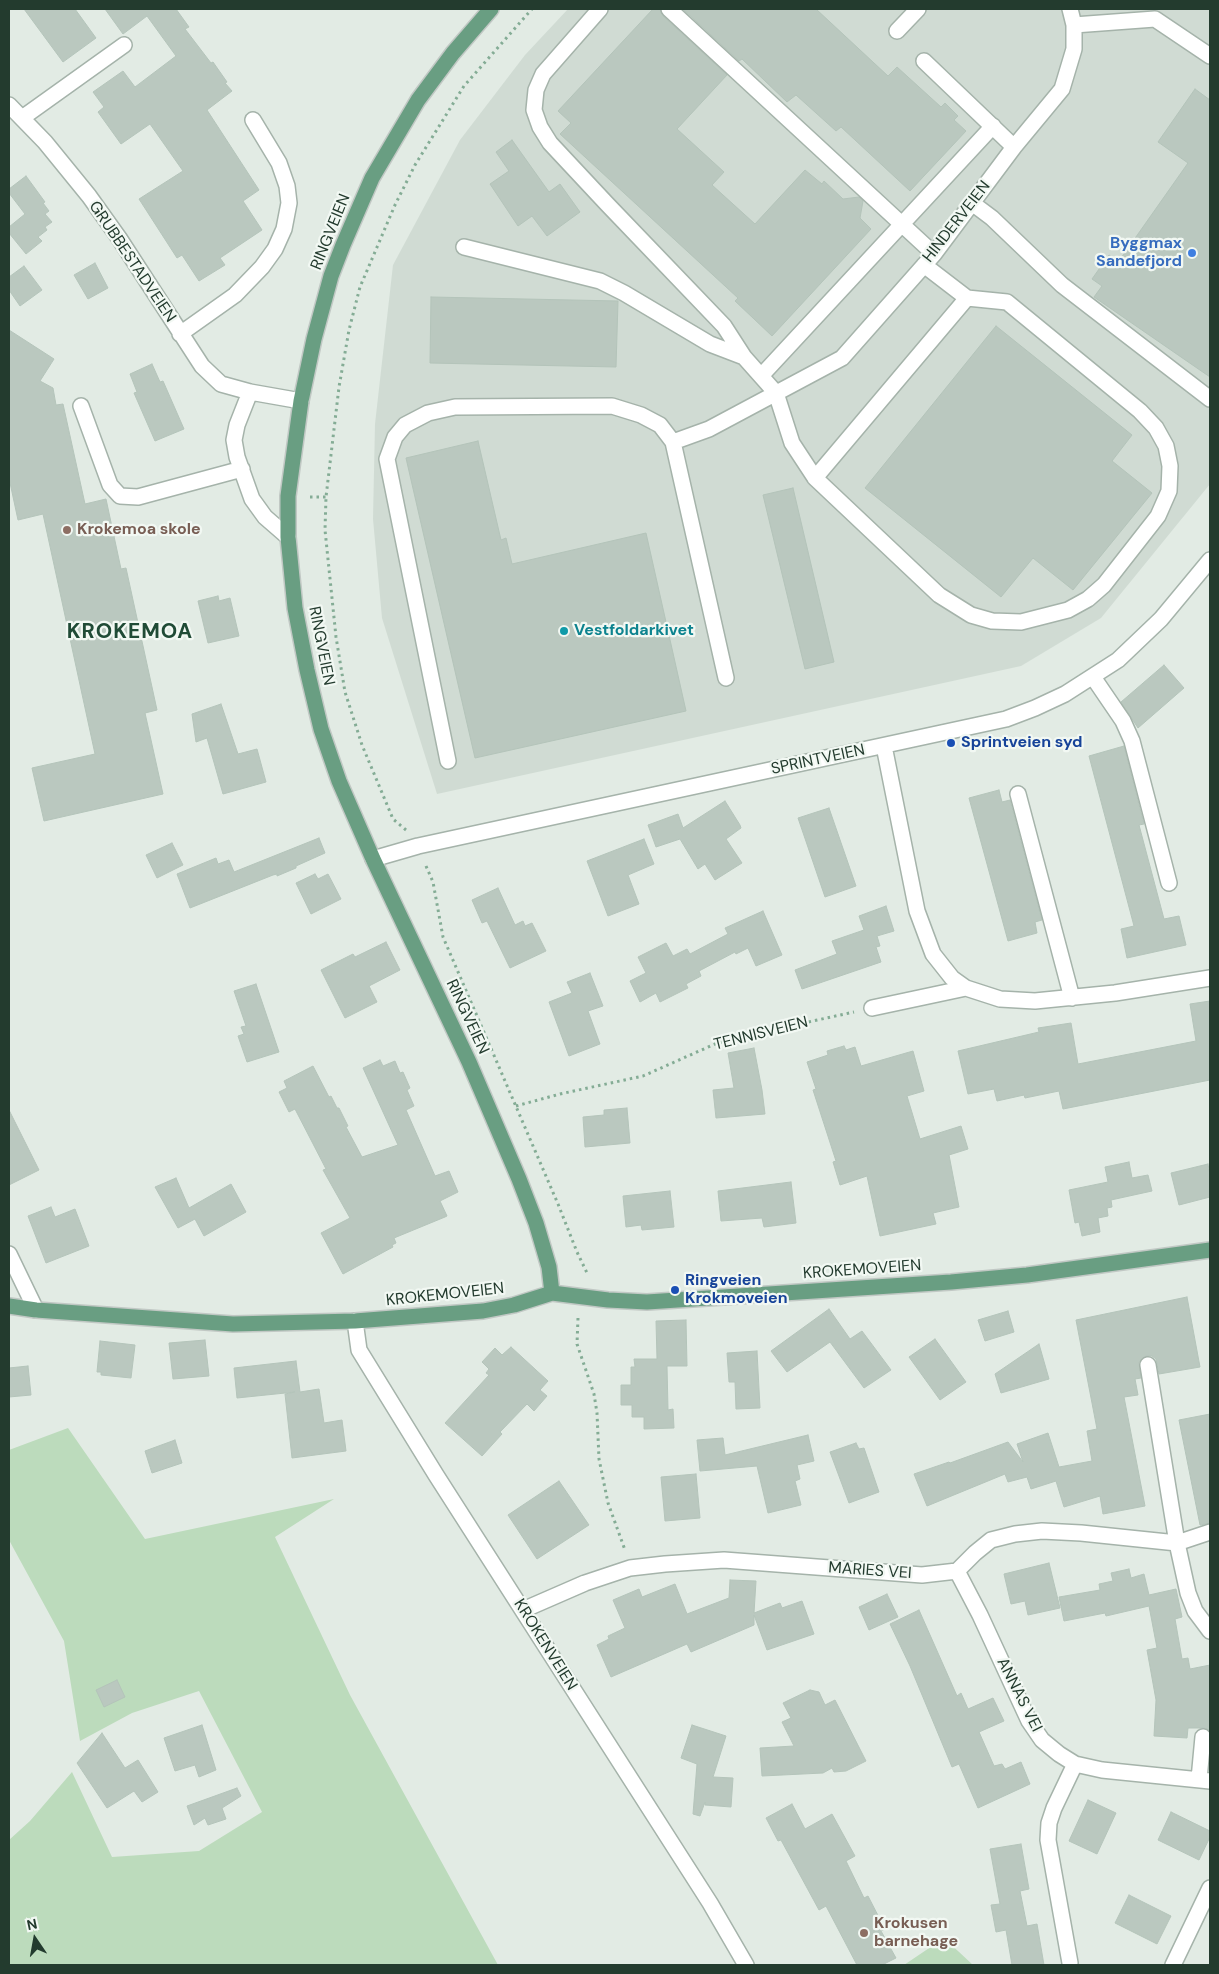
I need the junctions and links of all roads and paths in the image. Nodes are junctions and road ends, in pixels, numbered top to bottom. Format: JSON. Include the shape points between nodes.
{"nodes":[{"id":1,"x":491,"y":9,"type":"edge"},
{"id":2,"x":532,"y":9,"type":"edge"},
{"id":3,"x":600,"y":9,"type":"edge"},
{"id":4,"x":670,"y":9,"type":"edge"},
{"id":5,"x":918,"y":9,"type":"edge"},
{"id":6,"x":1070,"y":9,"type":"edge"},
{"id":7,"x":1160,"y":14,"type":"edge"},
{"id":8,"x":1074,"y":25,"type":"junction"},
{"id":9,"x":897,"y":31,"type":"dead end"},
{"id":10,"x":124,"y":45,"type":"dead end"},
{"id":11,"x":1210,"y":56,"type":"edge"},
{"id":12,"x":924,"y":61,"type":"dead end"},
{"id":13,"x":9,"y":105,"type":"edge"},
{"id":14,"x":22,"y":118,"type":"junction"},
{"id":15,"x":253,"y":120,"type":"dead end"},
{"id":16,"x":993,"y":126,"type":"junction"},
{"id":17,"x":1014,"y":147,"type":"junction"},
{"id":18,"x":972,"y":203,"type":"junction"},
{"id":19,"x":902,"y":225,"type":"junction"},
{"id":20,"x":464,"y":247,"type":"dead end"},
{"id":21,"x":929,"y":260,"type":"junction"},
{"id":22,"x":966,"y":298,"type":"junction"},
{"id":23,"x":180,"y":334,"type":"junction"},
{"id":24,"x":744,"y":358,"type":"junction"},
{"id":25,"x":760,"y":376,"type":"junction"},
{"id":26,"x":250,"y":392,"type":"junction"},
{"id":27,"x":776,"y":393,"type":"junction"},
{"id":28,"x":1210,"y":399,"type":"edge"},
{"id":29,"x":301,"y":401,"type":"junction"},
{"id":30,"x":81,"y":406,"type":"dead end"},
{"id":31,"x":672,"y":442,"type":"junction"},
{"id":32,"x":242,"y":470,"type":"junction"},
{"id":33,"x":815,"y":478,"type":"junction"},
{"id":34,"x":310,"y":497,"type":"dead end"},
{"id":35,"x":326,"y":497,"type":"junction"},
{"id":36,"x":288,"y":537,"type":"junction"},
{"id":37,"x":1210,"y":560,"type":"edge"},
{"id":38,"x":1093,"y":677,"type":"junction"},
{"id":39,"x":726,"y":678,"type":"dead end"},
{"id":40,"x":884,"y":746,"type":"junction"},
{"id":41,"x":448,"y":761,"type":"dead end"},
{"id":42,"x":1018,"y":794,"type":"dead end"},
{"id":43,"x":411,"y":834,"type":"dead end"},
{"id":44,"x":373,"y":859,"type":"junction"},
{"id":45,"x":426,"y":866,"type":"dead end"},
{"id":46,"x":1168,"y":883,"type":"dead end"},
{"id":47,"x":1210,"y":978,"type":"edge"},
{"id":48,"x":966,"y":988,"type":"junction"},
{"id":49,"x":1072,"y":998,"type":"junction"},
{"id":50,"x":872,"y":1008,"type":"joint"},
{"id":51,"x":516,"y":1106,"type":"junction"},
{"id":52,"x":1210,"y":1250,"type":"edge"},
{"id":53,"x":9,"y":1254,"type":"edge"},
{"id":54,"x":588,"y":1275,"type":"dead end"},
{"id":55,"x":552,"y":1293,"type":"junction"},
{"id":56,"x":9,"y":1306,"type":"edge"},
{"id":57,"x":36,"y":1310,"type":"junction"},
{"id":58,"x":578,"y":1318,"type":"dead end"},
{"id":59,"x":355,"y":1321,"type":"junction"},
{"id":60,"x":1148,"y":1365,"type":"dead end"},
{"id":61,"x":1210,"y":1532,"type":"edge"},
{"id":62,"x":1177,"y":1543,"type":"junction"},
{"id":63,"x":630,"y":1568,"type":"junction"},
{"id":64,"x":956,"y":1571,"type":"junction"},
{"id":65,"x":523,"y":1610,"type":"junction"},
{"id":66,"x":1210,"y":1631,"type":"edge"},
{"id":67,"x":1203,"y":1737,"type":"dead end"},
{"id":68,"x":1075,"y":1764,"type":"junction"},
{"id":69,"x":1205,"y":1780,"type":"edge"},
{"id":70,"x":1210,"y":1888,"type":"edge"},
{"id":71,"x":1070,"y":1963,"type":"dead end"},
{"id":72,"x":746,"y":1965,"type":"edge"},
{"id":73,"x":1173,"y":1965,"type":"edge"}],
"edges":[{"from":1,"to":29,"type":"main road","name":"RINGVEIEN","via":[[452,53],[418,100],[372,178],[331,276]]},
{"from":2,"to":35,"type":"path","via":[[464,86],[415,166],[377,244],[360,288],[349,330]]},
{"from":3,"to":24,"type":"street","via":[[543,74],[536,90],[534,110],[540,127],[550,143],[724,326]]},
{"from":4,"to":19,"type":"street"},
{"from":5,"to":9,"type":"street"},
{"from":6,"to":8,"type":"street","name":"HINDERVEIEN"},
{"from":7,"to":8,"type":"street"},
{"from":7,"to":11,"type":"street"},
{"from":8,"to":17,"type":"street","name":"HINDERVEIEN","via":[[1074,49],[1062,88]]},
{"from":10,"to":14,"type":"street"},
{"from":12,"to":16,"type":"street"},
{"from":13,"to":14,"type":"street","name":"GRUBBESTADVEIEN"},
{"from":14,"to":23,"type":"street","name":"GRUBBESTADVEIEN","via":[[89,196]]},
{"from":15,"to":23,"type":"street","via":[[279,163],[287,186],[289,203],[284,229],[262,267],[235,295]]},
{"from":16,"to":17,"type":"street"},
{"from":16,"to":19,"type":"street"},
{"from":17,"to":18,"type":"street","name":"HINDERVEIEN"},
{"from":18,"to":21,"type":"street","name":"HINDERVEIEN"},
{"from":18,"to":28,"type":"street","via":[[1062,285]]},
{"from":19,"to":21,"type":"street"},
{"from":19,"to":25,"type":"street"},
{"from":20,"to":24,"type":"street","via":[[600,282],[710,344]]},
{"from":21,"to":22,"type":"street"},
{"from":21,"to":27,"type":"street","name":"HINDERVEIEN","via":[[842,358]]},
{"from":22,"to":33,"type":"street"},
{"from":22,"to":33,"type":"street","via":[[1007,302],[1140,411],[1156,428],[1166,446],[1170,466],[1169,491],[1158,516],[1104,584],[1088,599],[1068,610],[1020,622],[992,621],[971,615],[939,595]]},
{"from":23,"to":26,"type":"street","name":"GRUBBESTADVEIEN","via":[[202,366],[221,384]]},
{"from":24,"to":25,"type":"street"},
{"from":25,"to":27,"type":"street"},
{"from":26,"to":29,"type":"street","name":"GRUBBESTADVEIEN"},
{"from":26,"to":32,"type":"street","via":[[234,440]]},
{"from":27,"to":31,"type":"street","name":"HINDERVEIEN","via":[[709,429]]},
{"from":27,"to":33,"type":"street","via":[[792,443]]},
{"from":29,"to":36,"type":"main road","name":"RINGVEIEN","via":[[288,496]]},
{"from":30,"to":32,"type":"street","via":[[110,485],[120,496],[138,497]]},
{"from":31,"to":39,"type":"street"},
{"from":31,"to":41,"type":"street","via":[[660,425],[612,406],[456,407],[428,412],[405,425],[395,437],[387,459]]},
{"from":32,"to":36,"type":"street","via":[[252,499],[265,517]]},
{"from":34,"to":35,"type":"path"},
{"from":35,"to":43,"type":"path","via":[[328,567],[345,692],[362,745],[393,819]]},
{"from":36,"to":44,"type":"main road","name":"RINGVEIEN","via":[[295,608],[321,729],[339,781]]},
{"from":37,"to":38,"type":"street","name":"SPRINTVEIEN","via":[[1160,619],[1118,660]]},
{"from":38,"to":40,"type":"street","name":"SPRINTVEIEN","via":[[1057,698],[1006,719]]},
{"from":38,"to":46,"type":"street","via":[[1123,721],[1132,741]]},
{"from":40,"to":44,"type":"street","name":"SPRINTVEIEN","via":[[418,846]]},
{"from":40,"to":48,"type":"street","via":[[917,911],[933,954],[952,978]]},
{"from":42,"to":49,"type":"street"},
{"from":44,"to":55,"type":"main road","name":"RINGVEIEN","via":[[519,1178],[549,1267]]},
{"from":45,"to":51,"type":"path","via":[[433,882],[443,937]]},
{"from":47,"to":49,"type":"street"},
{"from":48,"to":49,"type":"street","via":[[1000,999]]},
{"from":48,"to":50,"type":"street"},
{"from":50,"to":51,"type":"path","name":"TENNISVEIEN","via":[[744,1036],[716,1044],[643,1076]]},
{"from":51,"to":54,"type":"path"},
{"from":52,"to":55,"type":"main road","name":"KROKEMOVEIEN","via":[[999,1278],[667,1301],[608,1300]]},
{"from":53,"to":57,"type":"street"},
{"from":55,"to":59,"type":"main road","name":"KROKEMOVEIEN","via":[[483,1311]]},
{"from":56,"to":57,"type":"main road","name":"KROKEMOVEIEN"},
{"from":57,"to":59,"type":"main road","name":"KROKEMOVEIEN","via":[[233,1324]]},
{"from":58,"to":63,"type":"path","via":[[577,1344],[594,1394],[608,1503]]},
{"from":59,"to":65,"type":"street","name":"KROKENVEIEN","via":[[360,1350]]},
{"from":60,"to":62,"type":"street"},
{"from":61,"to":62,"type":"street"},
{"from":62,"to":64,"type":"street","via":[[1081,1534],[1015,1534],[991,1540]]},
{"from":62,"to":66,"type":"street","via":[[1194,1611]]},
{"from":63,"to":64,"type":"street","name":"MARIES VEI","via":[[724,1560],[922,1575]]},
{"from":63,"to":65,"type":"street","name":"MARIES VEI"},
{"from":64,"to":68,"type":"street","name":"ANNAS VEI","via":[[980,1614],[1029,1721],[1042,1740]]},
{"from":65,"to":72,"type":"street","name":"KROKENVEIEN"},
{"from":67,"to":69,"type":"street"},
{"from":68,"to":69,"type":"street","name":"ANNAS VEI","via":[[1102,1770]]},
{"from":68,"to":71,"type":"street","via":[[1054,1808],[1048,1840]]},
{"from":70,"to":73,"type":"street"}]}
